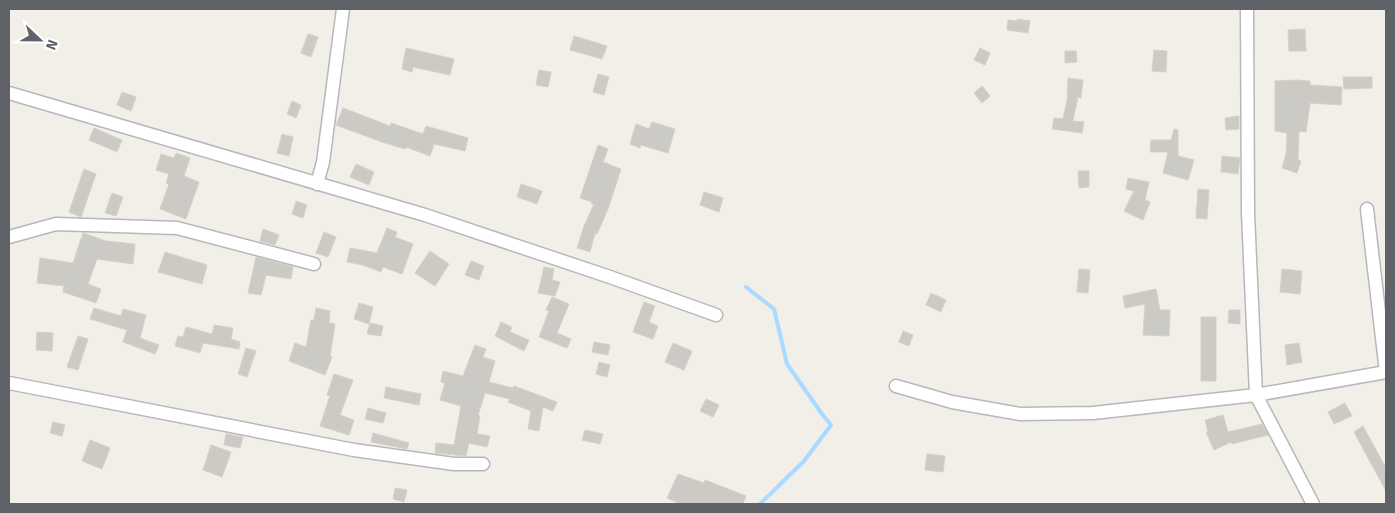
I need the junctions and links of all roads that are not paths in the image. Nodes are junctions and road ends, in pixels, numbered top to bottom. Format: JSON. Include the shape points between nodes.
{"nodes":[{"id":1,"x":343,"y":9,"type":"edge"},
{"id":2,"x":1247,"y":9,"type":"edge"},
{"id":3,"x":9,"y":94,"type":"edge"},
{"id":4,"x":318,"y":184,"type":"junction"},
{"id":5,"x":1367,"y":209,"type":"dead end"},
{"id":6,"x":9,"y":237,"type":"edge"},
{"id":7,"x":314,"y":264,"type":"dead end"},
{"id":8,"x":716,"y":315,"type":"dead end"},
{"id":9,"x":9,"y":383,"type":"edge"},
{"id":10,"x":896,"y":386,"type":"dead end"},
{"id":11,"x":1256,"y":395,"type":"junction"},
{"id":12,"x":483,"y":464,"type":"dead end"},
{"id":13,"x":1313,"y":504,"type":"edge"}],
"edges":[{"from":1,"to":4,"type":"street"},
{"from":2,"to":11,"type":"street","via":[[1248,213]]},
{"from":3,"to":4,"type":"street"},
{"from":4,"to":8,"type":"street","via":[[425,215]]},
{"from":5,"to":11,"type":"street","via":[[1386,372]]},
{"from":6,"to":7,"type":"street","via":[[56,224],[177,228]]},
{"from":9,"to":12,"type":"street","via":[[354,450],[454,464]]},
{"from":10,"to":11,"type":"street","via":[[952,402],[1020,414],[1093,413]]},
{"from":11,"to":13,"type":"street"}]}
